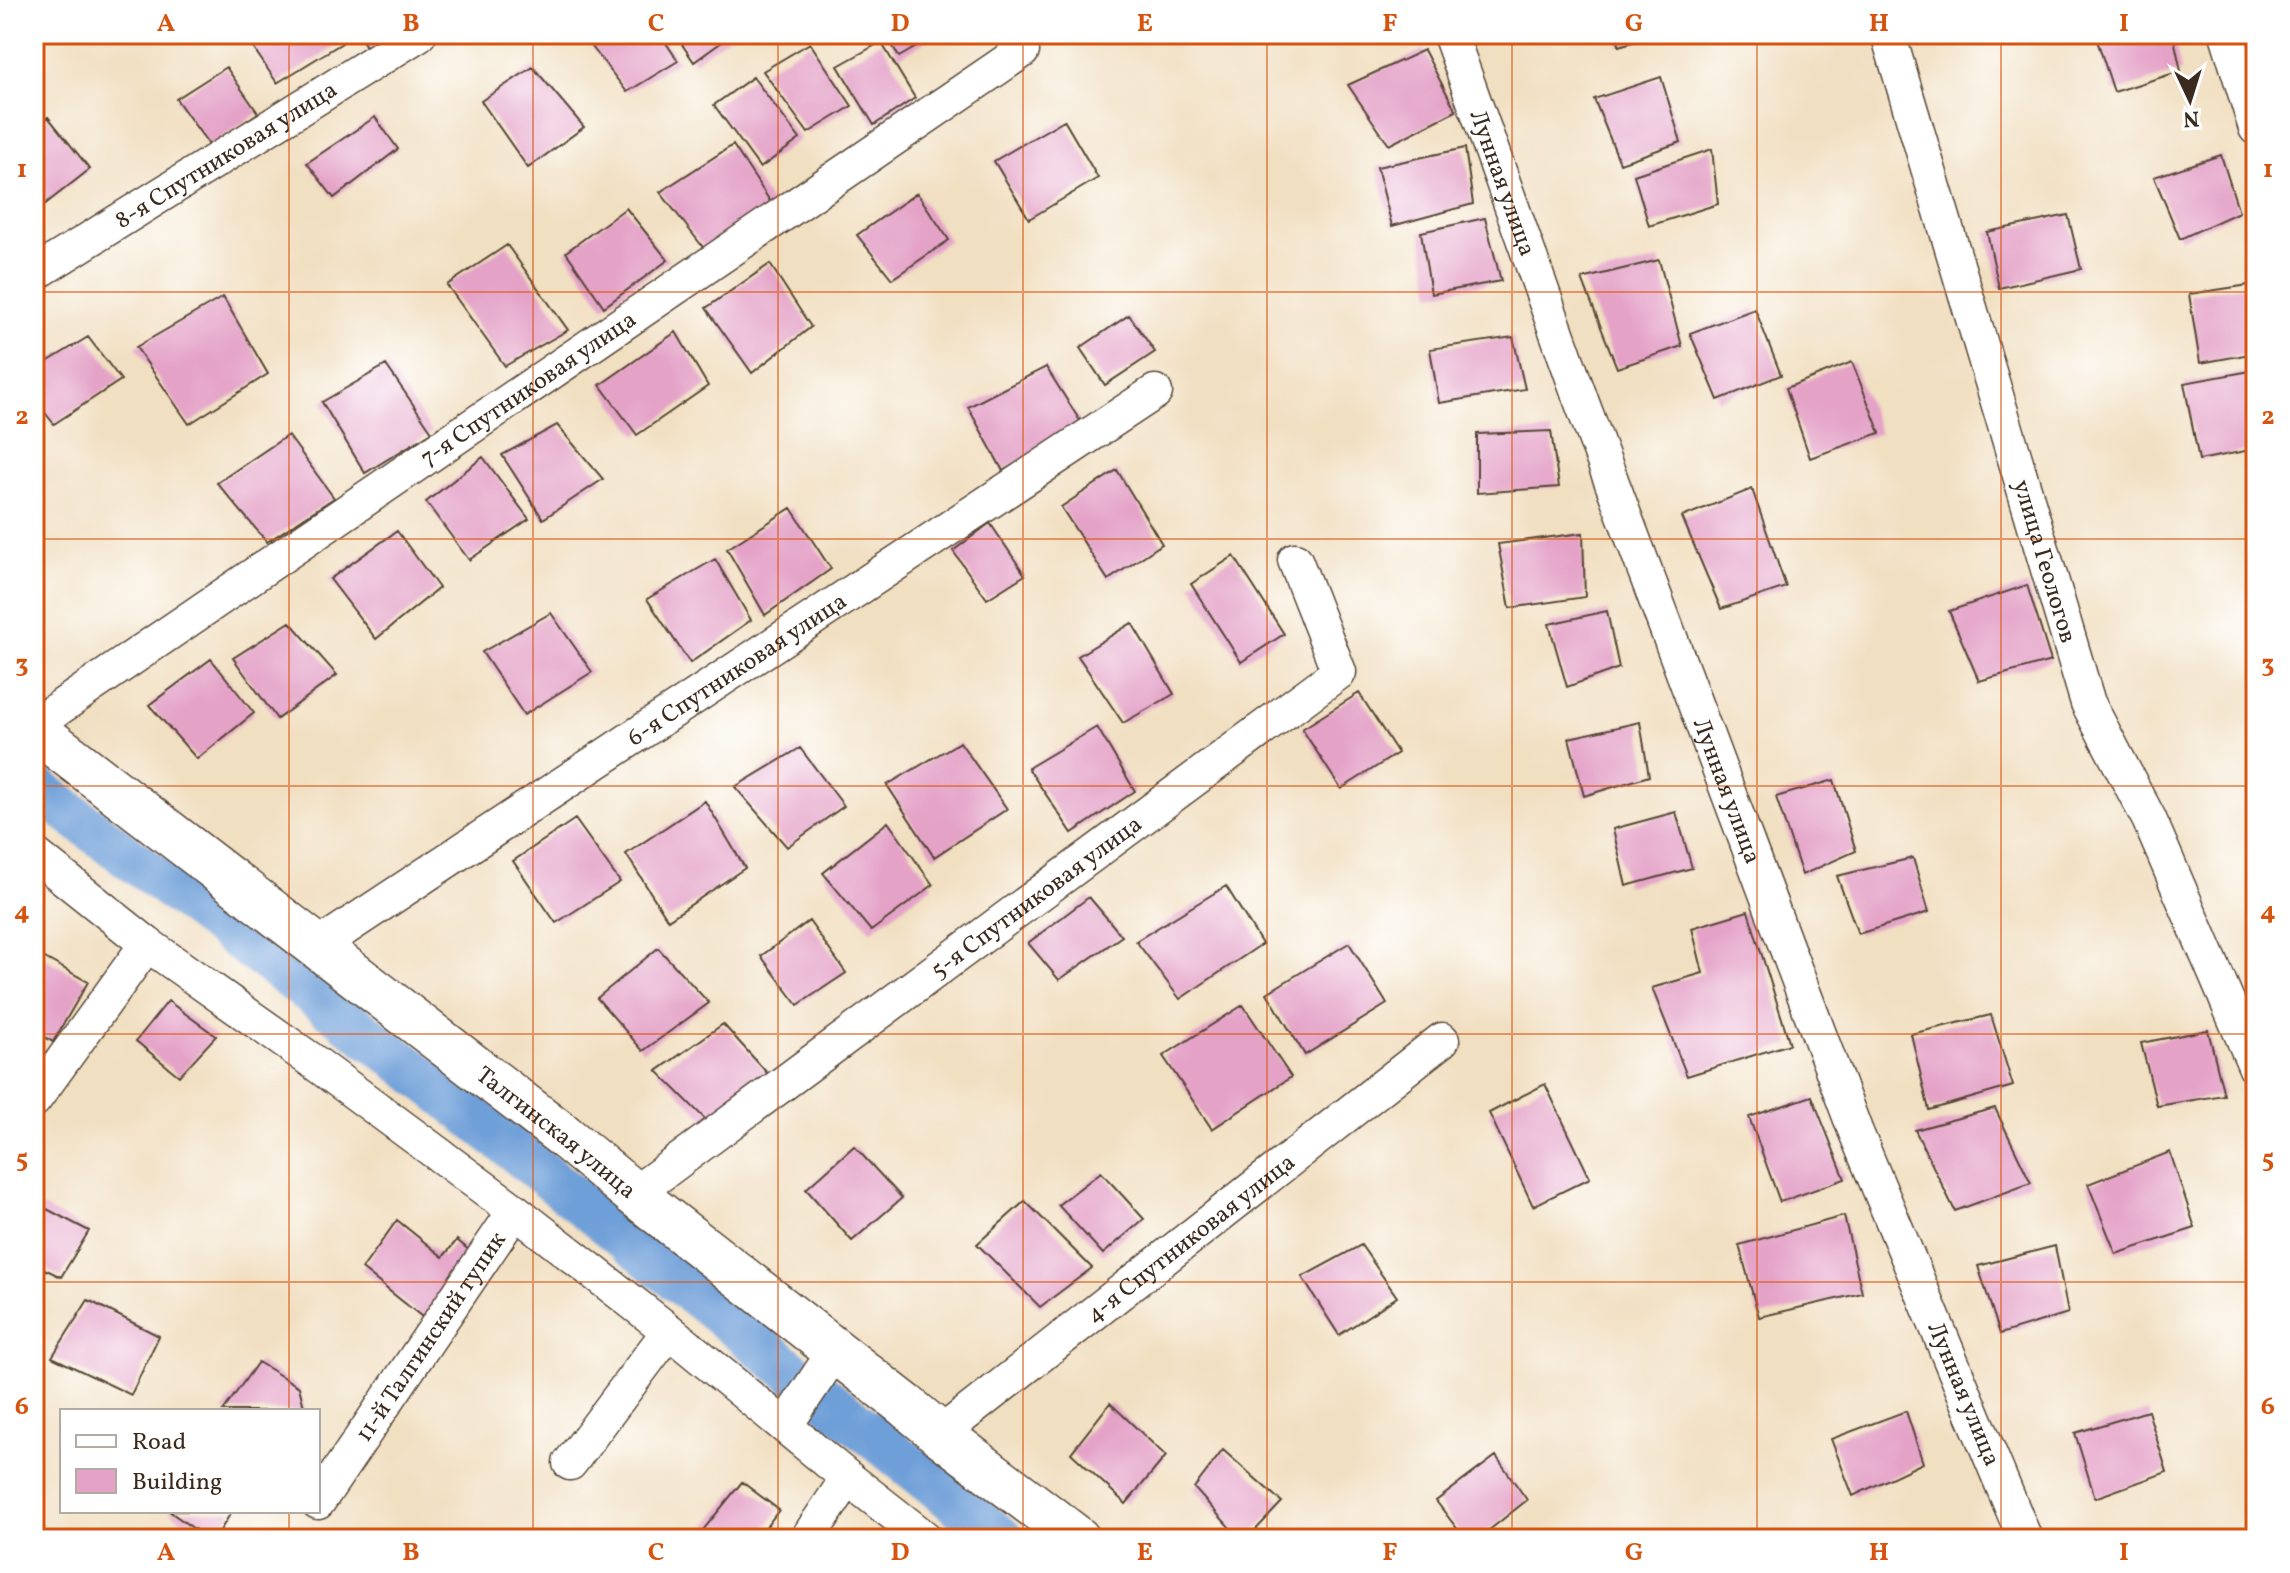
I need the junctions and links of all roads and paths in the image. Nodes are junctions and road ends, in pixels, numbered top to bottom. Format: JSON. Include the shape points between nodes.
{"nodes":[{"id":1,"x":419,"y":34,"type":"edge"},
{"id":2,"x":1450,"y":34,"type":"edge"},
{"id":3,"x":1888,"y":34,"type":"edge"},
{"id":4,"x":2227,"y":34,"type":"edge"},
{"id":5,"x":1022,"y":51,"type":"dead end"},
{"id":6,"x":2256,"y":128,"type":"edge"},
{"id":7,"x":34,"y":274,"type":"edge"},
{"id":8,"x":1155,"y":392,"type":"dead end"},
{"id":9,"x":1295,"y":560,"type":"dead end"},
{"id":10,"x":34,"y":727,"type":"edge"},
{"id":11,"x":34,"y":854,"type":"edge"},
{"id":12,"x":147,"y":944,"type":"junction"},
{"id":13,"x":318,"y":946,"type":"junction"},
{"id":14,"x":1442,"y":1040,"type":"dead end"},
{"id":15,"x":2256,"y":1068,"type":"edge"},
{"id":16,"x":34,"y":1100,"type":"edge"},
{"id":17,"x":634,"y":1194,"type":"junction"},
{"id":18,"x":515,"y":1211,"type":"junction"},
{"id":19,"x":669,"y":1331,"type":"junction"},
{"id":20,"x":832,"y":1357,"type":"junction"},
{"id":21,"x":791,"y":1417,"type":"junction"},
{"id":22,"x":940,"y":1434,"type":"junction"},
{"id":23,"x":570,"y":1463,"type":"dead end"},
{"id":24,"x":848,"y":1478,"type":"junction"},
{"id":25,"x":320,"y":1499,"type":"edge"},
{"id":26,"x":807,"y":1539,"type":"edge"},
{"id":27,"x":926,"y":1539,"type":"edge"},
{"id":28,"x":1078,"y":1539,"type":"edge"},
{"id":29,"x":2025,"y":1539,"type":"edge"}],
"edges":[{"from":1,"to":7,"type":"street","name":"8-я Спутниковая улица"},
{"from":2,"to":29,"type":"street","name":"Лунная улица","via":[[1582,403],[1855,1130]]},
{"from":3,"to":15,"type":"street","name":"улица Геологов","via":[[2088,703],[2149,819]]},
{"from":4,"to":6,"type":"street"},
{"from":5,"to":10,"type":"street","name":"7-я Спутниковая улица"},
{"from":8,"to":13,"type":"street","name":"6-я Спутниковая улица"},
{"from":9,"to":17,"type":"street","name":"5-я Спутниковая улица","via":[[1339,672]]},
{"from":10,"to":13,"type":"street","name":"Талгинская улица"},
{"from":11,"to":12,"type":"street"},
{"from":12,"to":16,"type":"street"},
{"from":12,"to":18,"type":"street"},
{"from":13,"to":17,"type":"street","name":"Талгинская улица"},
{"from":14,"to":22,"type":"street","name":"4-я Спутниковая улица"},
{"from":17,"to":20,"type":"street","name":"Талгинская улица"},
{"from":18,"to":19,"type":"street"},
{"from":18,"to":25,"type":"street","name":"11-й Талгинский тупик"},
{"from":19,"to":21,"type":"street"},
{"from":19,"to":23,"type":"street"},
{"from":20,"to":21,"type":"street"},
{"from":20,"to":22,"type":"street","name":"Талгинская улица"},
{"from":21,"to":24,"type":"street"},
{"from":22,"to":28,"type":"street","name":"Талгинская улица"},
{"from":24,"to":26,"type":"street"},
{"from":24,"to":27,"type":"street"}]}
